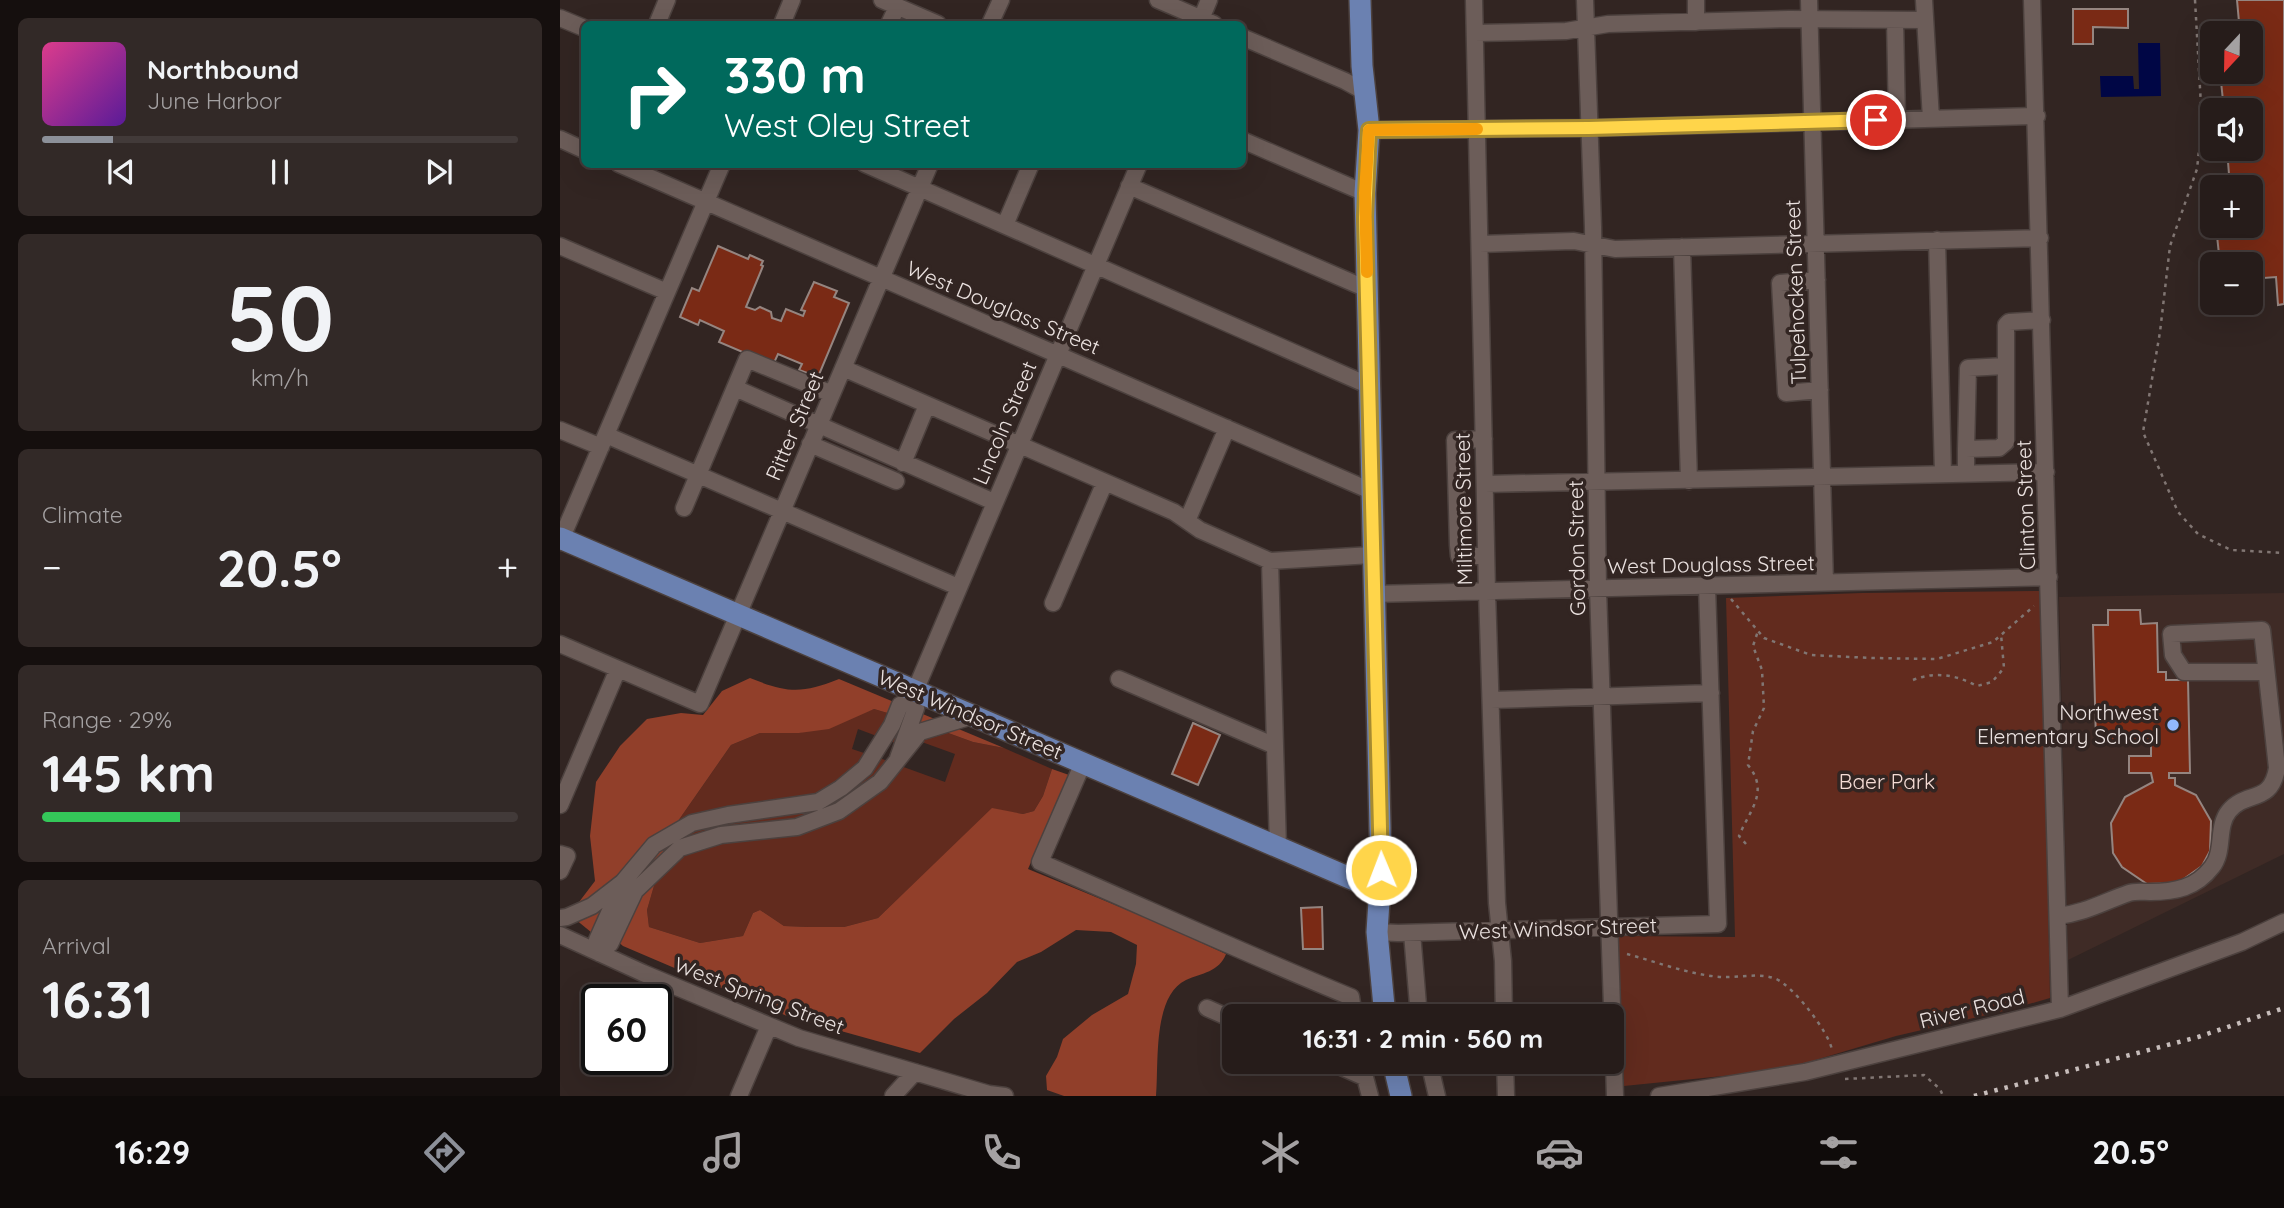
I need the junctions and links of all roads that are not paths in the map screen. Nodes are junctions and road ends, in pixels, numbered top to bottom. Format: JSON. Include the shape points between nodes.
{"nodes":[{"id":1,"x":667,"y":0,"type":"edge"},
{"id":2,"x":792,"y":0,"type":"edge"},
{"id":3,"x":1001,"y":0,"type":"edge"},
{"id":4,"x":1158,"y":0,"type":"edge"},
{"id":5,"x":1209,"y":0,"type":"edge"},
{"id":6,"x":1360,"y":0,"type":"edge"},
{"id":7,"x":1474,"y":0,"type":"edge"},
{"id":8,"x":1585,"y":0,"type":"edge"},
{"id":9,"x":1696,"y":0,"type":"edge"},
{"id":10,"x":1809,"y":0,"type":"edge"},
{"id":11,"x":1924,"y":0,"type":"edge"},
{"id":12,"x":2032,"y":0,"type":"edge"},
{"id":13,"x":889,"y":3,"type":"edge"},
{"id":14,"x":560,"y":18,"type":"edge"},
{"id":15,"x":1810,"y":19,"type":"junction"},
{"id":16,"x":1895,"y":20,"type":"junction"},
{"id":17,"x":1924,"y":20,"type":"junction"},
{"id":18,"x":658,"y":21,"type":"edge"},
{"id":19,"x":783,"y":21,"type":"edge"},
{"id":20,"x":889,"y":21,"type":"edge"},
{"id":21,"x":931,"y":21,"type":"edge"},
{"id":22,"x":991,"y":21,"type":"edge"},
{"id":23,"x":1201,"y":21,"type":"edge"},
{"id":24,"x":1205,"y":21,"type":"edge"},
{"id":25,"x":1696,"y":22,"type":"junction"},
{"id":26,"x":581,"y":27,"type":"edge"},
{"id":27,"x":1586,"y":27,"type":"junction"},
{"id":28,"x":1475,"y":33,"type":"junction"},
{"id":29,"x":1246,"y":39,"type":"edge"},
{"id":30,"x":1365,"y":92,"type":"junction"},
{"id":31,"x":2037,"y":116,"type":"junction"},
{"id":32,"x":1931,"y":119,"type":"junction"},
{"id":33,"x":1898,"y":120,"type":"junction"},
{"id":34,"x":1813,"y":122,"type":"junction"},
{"id":35,"x":1589,"y":128,"type":"junction"},
{"id":36,"x":1477,"y":129,"type":"junction"},
{"id":37,"x":1369,"y":130,"type":"junction"},
{"id":38,"x":560,"y":139,"type":"edge"},
{"id":39,"x":1246,"y":142,"type":"edge"},
{"id":40,"x":581,"y":149,"type":"edge"},
{"id":41,"x":628,"y":168,"type":"edge"},
{"id":42,"x":720,"y":168,"type":"edge"},
{"id":43,"x":874,"y":168,"type":"edge"},
{"id":44,"x":928,"y":168,"type":"edge"},
{"id":45,"x":1029,"y":168,"type":"edge"},
{"id":46,"x":1137,"y":168,"type":"edge"},
{"id":47,"x":1129,"y":186,"type":"junction"},
{"id":48,"x":920,"y":188,"type":"junction"},
{"id":49,"x":1365,"y":193,"type":"junction"},
{"id":50,"x":706,"y":202,"type":"junction"},
{"id":51,"x":1005,"y":225,"type":"junction"},
{"id":52,"x":2040,"y":238,"type":"junction"},
{"id":53,"x":1937,"y":240,"type":"junction"},
{"id":54,"x":1816,"y":243,"type":"junction"},
{"id":55,"x":1480,"y":244,"type":"junction"},
{"id":56,"x":1592,"y":244,"type":"junction"},
{"id":57,"x":1682,"y":247,"type":"junction"},
{"id":58,"x":561,"y":248,"type":"edge"},
{"id":59,"x":1096,"y":264,"type":"junction"},
{"id":60,"x":881,"y":278,"type":"junction"},
{"id":61,"x":1817,"y":280,"type":"junction"},
{"id":62,"x":1367,"y":289,"type":"junction"},
{"id":63,"x":667,"y":292,"type":"junction"},
{"id":64,"x":2042,"y":320,"type":"junction"},
{"id":65,"x":1057,"y":354,"type":"junction"},
{"id":66,"x":1940,"y":363,"type":"junction"},
{"id":67,"x":2005,"y":366,"type":"junction"},
{"id":68,"x":843,"y":368,"type":"junction"},
{"id":69,"x":1968,"y":368,"type":"junction"},
{"id":70,"x":1370,"y":386,"type":"junction"},
{"id":71,"x":735,"y":388,"type":"junction"},
{"id":72,"x":1820,"y":390,"type":"junction"},
{"id":73,"x":832,"y":394,"type":"junction"},
{"id":74,"x":927,"y":405,"type":"junction"},
{"id":75,"x":818,"y":426,"type":"junction"},
{"id":76,"x":1227,"y":428,"type":"junction"},
{"id":77,"x":560,"y":430,"type":"edge"},
{"id":78,"x":1484,"y":439,"type":"junction"},
{"id":79,"x":604,"y":441,"type":"junction"},
{"id":80,"x":810,"y":443,"type":"junction"},
{"id":81,"x":1018,"y":445,"type":"junction"},
{"id":82,"x":1966,"y":449,"type":"junction"},
{"id":83,"x":903,"y":463,"type":"junction"},
{"id":84,"x":2046,"y":472,"type":"junction"},
{"id":85,"x":1943,"y":474,"type":"junction"},
{"id":86,"x":1966,"y":474,"type":"junction"},
{"id":87,"x":697,"y":475,"type":"junction"},
{"id":88,"x":1822,"y":477,"type":"junction"},
{"id":89,"x":896,"y":481,"type":"dead end"},
{"id":90,"x":1689,"y":481,"type":"junction"},
{"id":91,"x":1105,"y":482,"type":"junction"},
{"id":92,"x":1597,"y":482,"type":"junction"},
{"id":93,"x":1485,"y":484,"type":"junction"},
{"id":94,"x":1371,"y":491,"type":"junction"},
{"id":95,"x":994,"y":502,"type":"junction"},
{"id":96,"x":684,"y":509,"type":"dead end"},
{"id":97,"x":782,"y":511,"type":"junction"},
{"id":98,"x":1187,"y":521,"type":"junction"},
{"id":99,"x":561,"y":539,"type":"edge"},
{"id":100,"x":1373,"y":555,"type":"junction"},
{"id":101,"x":1486,"y":556,"type":"junction"},
{"id":102,"x":1270,"y":561,"type":"junction"},
{"id":103,"x":1825,"y":583,"type":"junction"},
{"id":104,"x":1713,"y":585,"type":"junction"},
{"id":105,"x":2050,"y":585,"type":"junction"},
{"id":106,"x":958,"y":587,"type":"junction"},
{"id":107,"x":1598,"y":589,"type":"junction"},
{"id":108,"x":1487,"y":591,"type":"junction"},
{"id":109,"x":1373,"y":594,"type":"junction"},
{"id":110,"x":1052,"y":603,"type":"dead end"},
{"id":111,"x":738,"y":614,"type":"junction"},
{"id":112,"x":560,"y":644,"type":"edge"},
{"id":113,"x":618,"y":669,"type":"junction"},
{"id":114,"x":2265,"y":672,"type":"junction"},
{"id":115,"x":1119,"y":679,"type":"dead end"},
{"id":116,"x":1711,"y":693,"type":"junction"},
{"id":117,"x":913,"y":695,"type":"junction"},
{"id":118,"x":1602,"y":696,"type":"junction"},
{"id":119,"x":1491,"y":700,"type":"junction"},
{"id":120,"x":972,"y":716,"type":"junction"},
{"id":121,"x":1275,"y":746,"type":"junction"},
{"id":122,"x":898,"y":758,"type":"junction"},
{"id":123,"x":1083,"y":763,"type":"junction"},
{"id":124,"x":560,"y":805,"type":"edge"},
{"id":125,"x":1278,"y":847,"type":"junction"},
{"id":126,"x":560,"y":854,"type":"edge"},
{"id":127,"x":560,"y":871,"type":"edge"},
{"id":128,"x":623,"y":882,"type":"junction"},
{"id":129,"x":1380,"y":891,"type":"junction"},
{"id":130,"x":2057,"y":916,"type":"junction"},
{"id":131,"x":560,"y":918,"type":"edge"},
{"id":132,"x":2284,"y":922,"type":"edge"},
{"id":133,"x":1609,"y":927,"type":"junction"},
{"id":134,"x":1500,"y":931,"type":"junction"},
{"id":135,"x":1396,"y":933,"type":"junction"},
{"id":136,"x":560,"y":935,"type":"edge"},
{"id":137,"x":601,"y":950,"type":"junction"},
{"id":138,"x":1351,"y":1004,"type":"edge"},
{"id":139,"x":1387,"y":1004,"type":"edge"},
{"id":140,"x":1415,"y":1004,"type":"edge"},
{"id":141,"x":1504,"y":1004,"type":"edge"},
{"id":142,"x":1207,"y":1008,"type":"dead end"},
{"id":143,"x":2060,"y":1009,"type":"junction"},
{"id":144,"x":1222,"y":1015,"type":"edge"},
{"id":145,"x":769,"y":1026,"type":"junction"},
{"id":146,"x":915,"y":1072,"type":"junction"},
{"id":147,"x":1363,"y":1074,"type":"edge"},
{"id":148,"x":1396,"y":1074,"type":"edge"},
{"id":149,"x":1432,"y":1074,"type":"edge"},
{"id":150,"x":1505,"y":1074,"type":"edge"},
{"id":151,"x":997,"y":1095,"type":"edge"},
{"id":152,"x":1400,"y":1095,"type":"edge"},
{"id":153,"x":739,"y":1096,"type":"edge"},
{"id":154,"x":893,"y":1096,"type":"edge"},
{"id":155,"x":1370,"y":1096,"type":"edge"},
{"id":156,"x":1437,"y":1096,"type":"edge"},
{"id":157,"x":1506,"y":1096,"type":"edge"},
{"id":158,"x":1615,"y":1096,"type":"edge"},
{"id":159,"x":1659,"y":1096,"type":"edge"}],
"edges":[{"from":1,"to":18,"type":"street"},
{"from":2,"to":19,"type":"street"},
{"from":3,"to":22,"type":"street"},
{"from":4,"to":23,"type":"street"},
{"from":5,"to":24,"type":"street"},
{"from":6,"to":30,"type":"main road"},
{"from":7,"to":28,"type":"street","name":"Miltimore Street"},
{"from":8,"to":27,"type":"street","name":"Gordon Street"},
{"from":9,"to":25,"type":"street"},
{"from":10,"to":15,"type":"street","name":"Tulpehocken Street"},
{"from":11,"to":17,"type":"street"},
{"from":12,"to":31,"type":"street","name":"Clinton Street"},
{"from":13,"to":20,"type":"street"},
{"from":13,"to":21,"type":"street"},
{"from":14,"to":26,"type":"street"},
{"from":15,"to":16,"type":"street"},
{"from":15,"to":25,"type":"street"},
{"from":15,"to":34,"type":"street","name":"Tulpehocken Street"},
{"from":16,"to":17,"type":"street"},
{"from":16,"to":33,"type":"street"},
{"from":17,"to":32,"type":"street"},
{"from":25,"to":27,"type":"street"},
{"from":27,"to":28,"type":"street"},
{"from":27,"to":35,"type":"street","name":"Gordon Street"},
{"from":28,"to":36,"type":"street","name":"Miltimore Street"},
{"from":29,"to":30,"type":"street"},
{"from":30,"to":37,"type":"main road"},
{"from":31,"to":32,"type":"street"},
{"from":31,"to":52,"type":"street","name":"Clinton Street"},
{"from":32,"to":33,"type":"street"},
{"from":33,"to":34,"type":"street"},
{"from":34,"to":35,"type":"street"},
{"from":34,"to":54,"type":"street","name":"Tulpehocken Street"},
{"from":35,"to":36,"type":"street"},
{"from":35,"to":56,"type":"street","name":"Gordon Street"},
{"from":36,"to":37,"type":"street"},
{"from":36,"to":55,"type":"street","name":"Miltimore Street"},
{"from":37,"to":49,"type":"main road"},
{"from":38,"to":40,"type":"street"},
{"from":39,"to":49,"type":"street"},
{"from":41,"to":50,"type":"street","name":"West Douglass Street"},
{"from":42,"to":50,"type":"street"},
{"from":43,"to":48,"type":"street"},
{"from":44,"to":48,"type":"street","name":"Ritter Street"},
{"from":45,"to":51,"type":"street"},
{"from":46,"to":47,"type":"street","name":"Lincoln Street"},
{"from":47,"to":59,"type":"street","name":"Lincoln Street"},
{"from":47,"to":62,"type":"street"},
{"from":48,"to":51,"type":"street"},
{"from":48,"to":60,"type":"street","name":"Ritter Street"},
{"from":49,"to":62,"type":"main road"},
{"from":50,"to":60,"type":"street","name":"West Douglass Street"},
{"from":50,"to":63,"type":"street"},
{"from":51,"to":59,"type":"street"},
{"from":52,"to":53,"type":"street"},
{"from":52,"to":64,"type":"street","name":"Clinton Street"},
{"from":53,"to":54,"type":"street"},
{"from":53,"to":66,"type":"street"},
{"from":54,"to":57,"type":"street"},
{"from":54,"to":61,"type":"street","name":"Tulpehocken Street"},
{"from":55,"to":56,"type":"street"},
{"from":55,"to":78,"type":"street","name":"Miltimore Street"},
{"from":56,"to":57,"type":"street","via":[[1615,249]]},
{"from":56,"to":92,"type":"street","name":"Gordon Street"},
{"from":57,"to":90,"type":"street"},
{"from":58,"to":63,"type":"street"},
{"from":59,"to":65,"type":"street","name":"Lincoln Street"},
{"from":59,"to":70,"type":"street"},
{"from":60,"to":65,"type":"street","name":"West Douglass Street"},
{"from":60,"to":68,"type":"street","name":"Ritter Street"},
{"from":61,"to":72,"type":"street","name":"Tulpehocken Street"},
{"from":61,"to":72,"type":"street","via":[[1780,283],[1786,393]]},
{"from":62,"to":70,"type":"main road"},
{"from":63,"to":79,"type":"street"},
{"from":64,"to":67,"type":"street","via":[[2006,325]]},
{"from":64,"to":84,"type":"street","name":"Clinton Street"},
{"from":65,"to":76,"type":"street","name":"West Douglass Street"},
{"from":65,"to":81,"type":"street","name":"Lincoln Street"},
{"from":66,"to":69,"type":"street","via":[[1963,362]]},
{"from":66,"to":85,"type":"street"},
{"from":67,"to":69,"type":"street"},
{"from":67,"to":82,"type":"street","via":[[2006,442],[1999,448]]},
{"from":68,"to":73,"type":"street","name":"Ritter Street"},
{"from":68,"to":74,"type":"street"},
{"from":69,"to":82,"type":"street"},
{"from":70,"to":94,"type":"main road"},
{"from":71,"to":73,"type":"street","via":[[747,359]]},
{"from":71,"to":75,"type":"street"},
{"from":71,"to":87,"type":"street"},
{"from":72,"to":88,"type":"street","name":"Tulpehocken Street"},
{"from":73,"to":75,"type":"street","name":"Ritter Street"},
{"from":74,"to":81,"type":"street"},
{"from":74,"to":83,"type":"street"},
{"from":75,"to":80,"type":"street","name":"Ritter Street"},
{"from":75,"to":83,"type":"street"},
{"from":76,"to":94,"type":"street","name":"West Douglass Street"},
{"from":76,"to":98,"type":"street"},
{"from":77,"to":79,"type":"street"},
{"from":78,"to":93,"type":"street","name":"Miltimore Street"},
{"from":78,"to":101,"type":"street","via":[[1455,440],[1459,556]]},
{"from":79,"to":87,"type":"street"},
{"from":79,"to":99,"type":"street"},
{"from":80,"to":89,"type":"street"},
{"from":80,"to":97,"type":"street","name":"Ritter Street"},
{"from":81,"to":91,"type":"street"},
{"from":81,"to":95,"type":"street","name":"Lincoln Street"},
{"from":82,"to":86,"type":"street"},
{"from":83,"to":95,"type":"street"},
{"from":84,"to":86,"type":"street"},
{"from":84,"to":105,"type":"street","name":"Clinton Street"},
{"from":85,"to":86,"type":"street"},
{"from":85,"to":88,"type":"street"},
{"from":87,"to":96,"type":"street"},
{"from":87,"to":97,"type":"street"},
{"from":88,"to":90,"type":"street"},
{"from":88,"to":103,"type":"street","name":"Tulpehocken Street"},
{"from":90,"to":92,"type":"street"},
{"from":91,"to":98,"type":"street"},
{"from":91,"to":110,"type":"street"},
{"from":92,"to":93,"type":"street"},
{"from":92,"to":107,"type":"street","name":"Gordon Street"},
{"from":93,"to":101,"type":"street","name":"Miltimore Street"},
{"from":94,"to":100,"type":"main road"},
{"from":95,"to":106,"type":"street","name":"Lincoln Street"},
{"from":97,"to":106,"type":"street"},
{"from":97,"to":111,"type":"street","name":"Ritter Street"},
{"from":98,"to":102,"type":"street"},
{"from":99,"to":111,"type":"main road","name":"West Windsor Street"},
{"from":100,"to":102,"type":"street"},
{"from":100,"to":109,"type":"main road"},
{"from":101,"to":108,"type":"street","name":"Miltimore Street"},
{"from":102,"to":121,"type":"street"},
{"from":103,"to":104,"type":"street","name":"West Douglass Street"},
{"from":103,"to":105,"type":"street","name":"West Douglass Street"},
{"from":104,"to":107,"type":"street","name":"West Douglass Street"},
{"from":104,"to":116,"type":"street"},
{"from":105,"to":130,"type":"street","name":"Clinton Street"},
{"from":106,"to":117,"type":"street","name":"Lincoln Street"},
{"from":107,"to":108,"type":"street","name":"West Douglass Street"},
{"from":107,"to":118,"type":"street","name":"Gordon Street"},
{"from":108,"to":109,"type":"street","name":"West Douglass Street"},
{"from":108,"to":119,"type":"street","name":"Miltimore Street"},
{"from":109,"to":129,"type":"main road"},
{"from":111,"to":113,"type":"street","name":"Ritter Street","via":[[700,704]]},
{"from":111,"to":117,"type":"main road","name":"West Windsor Street"},
{"from":112,"to":113,"type":"street"},
{"from":113,"to":124,"type":"street"},
{"from":114,"to":114,"type":"street","via":[[2262,629],[2171,634],[2173,655],[2184,672]]},
{"from":114,"to":130,"type":"street","via":[[2275,779],[2258,797],[2241,801],[2228,812],[2214,865],[2189,887],[2132,892],[2081,913]]},
{"from":115,"to":121,"type":"street"},
{"from":116,"to":118,"type":"street"},
{"from":116,"to":133,"type":"street","name":"West Windsor Street","via":[[1718,924]]},
{"from":117,"to":120,"type":"main road","name":"West Windsor Street"},
{"from":117,"to":122,"type":"street","name":"Lincoln Street","via":[[916,708]]},
{"from":117,"to":128,"type":"street","name":"Lincoln Street","via":[[900,705],[865,768],[841,788],[818,802],[692,822],[654,845]]},
{"from":118,"to":119,"type":"street"},
{"from":118,"to":133,"type":"street","name":"Gordon Street"},
{"from":119,"to":134,"type":"street","name":"Miltimore Street"},
{"from":120,"to":122,"type":"street","name":"Lincoln Street","via":[[920,732]]},
{"from":120,"to":123,"type":"main road","name":"West Windsor Street"},
{"from":121,"to":125,"type":"street"},
{"from":122,"to":137,"type":"street","name":"Lincoln Street","via":[[880,782],[839,811],[797,827],[721,835],[680,848],[635,891],[610,944]]},
{"from":123,"to":125,"type":"main road","name":"West Windsor Street"},
{"from":123,"to":138,"type":"street","via":[[1040,862],[1350,997]]},
{"from":125,"to":129,"type":"main road","name":"West Windsor Street"},
{"from":126,"to":127,"type":"street","via":[[567,856]]},
{"from":128,"to":131,"type":"street","name":"Lincoln Street","via":[[592,906]]},
{"from":128,"to":137,"type":"street","name":"Lincoln Street","via":[[597,940]]},
{"from":129,"to":135,"type":"main road"},
{"from":130,"to":143,"type":"street","name":"Clinton Street"},
{"from":132,"to":143,"type":"street","name":"River Road"},
{"from":133,"to":134,"type":"street","name":"West Windsor Street"},
{"from":133,"to":158,"type":"street","name":"Gordon Street"},
{"from":134,"to":135,"type":"street","name":"West Windsor Street"},
{"from":134,"to":141,"type":"street","name":"Miltimore Street"},
{"from":135,"to":139,"type":"main road"},
{"from":135,"to":140,"type":"street"},
{"from":136,"to":137,"type":"street","name":"West Spring Street"},
{"from":137,"to":145,"type":"street","name":"West Spring Street"},
{"from":142,"to":144,"type":"street"},
{"from":143,"to":159,"type":"street","name":"River Road","via":[[1792,1074]]},
{"from":145,"to":146,"type":"street","name":"West Spring Street"},
{"from":145,"to":153,"type":"street"},
{"from":146,"to":151,"type":"street","name":"West Spring Street"},
{"from":146,"to":154,"type":"street"},
{"from":147,"to":155,"type":"street"},
{"from":148,"to":152,"type":"main road"},
{"from":149,"to":156,"type":"street"},
{"from":150,"to":157,"type":"street"}]}
